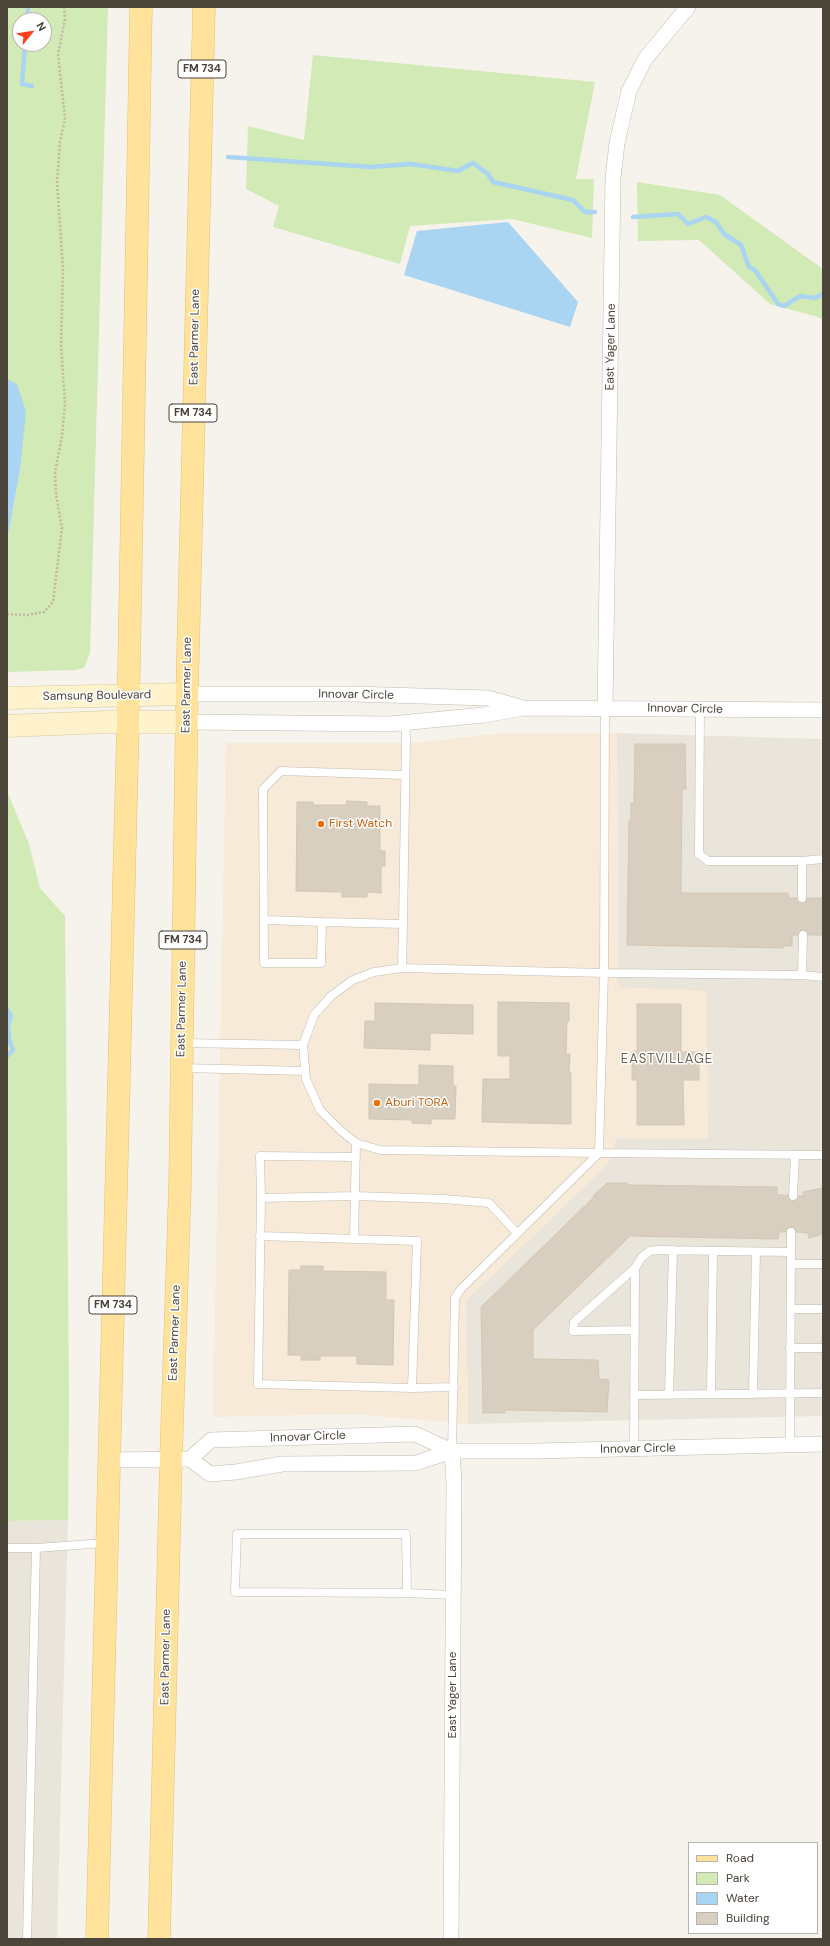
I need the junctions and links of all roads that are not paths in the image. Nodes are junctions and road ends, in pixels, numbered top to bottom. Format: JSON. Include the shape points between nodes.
{"nodes":[{"id":1,"x":141,"y":7,"type":"edge"},
{"id":2,"x":204,"y":7,"type":"edge"},
{"id":3,"x":688,"y":7,"type":"edge"},
{"id":4,"x":187,"y":694,"type":"junction"},
{"id":5,"x":128,"y":696,"type":"junction"},
{"id":6,"x":7,"y":698,"type":"edge"},
{"id":7,"x":523,"y":708,"type":"junction"},
{"id":8,"x":605,"y":708,"type":"junction"},
{"id":9,"x":700,"y":709,"type":"junction"},
{"id":10,"x":823,"y":710,"type":"edge"},
{"id":11,"x":186,"y":722,"type":"junction"},
{"id":12,"x":128,"y":723,"type":"junction"},
{"id":13,"x":405,"y":723,"type":"junction"},
{"id":14,"x":7,"y":726,"type":"edge"},
{"id":15,"x":405,"y":775,"type":"junction"},
{"id":16,"x":823,"y":859,"type":"edge"},
{"id":17,"x":802,"y":861,"type":"junction"},
{"id":18,"x":802,"y":898,"type":"dead end"},
{"id":19,"x":265,"y":920,"type":"junction"},
{"id":20,"x":322,"y":922,"type":"junction"},
{"id":21,"x":403,"y":924,"type":"junction"},
{"id":22,"x":803,"y":935,"type":"dead end"},
{"id":23,"x":402,"y":968,"type":"junction"},
{"id":24,"x":604,"y":973,"type":"junction"},
{"id":25,"x":802,"y":975,"type":"junction"},
{"id":26,"x":823,"y":977,"type":"edge"},
{"id":27,"x":182,"y":1043,"type":"junction"},
{"id":28,"x":303,"y":1045,"type":"junction"},
{"id":29,"x":182,"y":1068,"type":"junction"},
{"id":30,"x":305,"y":1072,"type":"junction"},
{"id":31,"x":356,"y":1143,"type":"junction"},
{"id":32,"x":599,"y":1153,"type":"junction"},
{"id":33,"x":795,"y":1154,"type":"junction"},
{"id":34,"x":823,"y":1155,"type":"edge"},
{"id":35,"x":356,"y":1157,"type":"junction"},
{"id":36,"x":355,"y":1196,"type":"junction"},
{"id":37,"x":793,"y":1196,"type":"dead end"},
{"id":38,"x":261,"y":1198,"type":"junction"},
{"id":39,"x":791,"y":1232,"type":"dead end"},
{"id":40,"x":517,"y":1234,"type":"junction"},
{"id":41,"x":260,"y":1236,"type":"junction"},
{"id":42,"x":354,"y":1239,"type":"junction"},
{"id":43,"x":673,"y":1250,"type":"junction"},
{"id":44,"x":713,"y":1250,"type":"junction"},
{"id":45,"x":756,"y":1252,"type":"junction"},
{"id":46,"x":791,"y":1252,"type":"junction"},
{"id":47,"x":791,"y":1264,"type":"junction"},
{"id":48,"x":823,"y":1264,"type":"edge"},
{"id":49,"x":635,"y":1268,"type":"junction"},
{"id":50,"x":791,"y":1309,"type":"junction"},
{"id":51,"x":823,"y":1309,"type":"edge"},
{"id":52,"x":635,"y":1330,"type":"junction"},
{"id":53,"x":790,"y":1348,"type":"junction"},
{"id":54,"x":823,"y":1348,"type":"edge"},
{"id":55,"x":454,"y":1387,"type":"junction"},
{"id":56,"x":412,"y":1388,"type":"junction"},
{"id":57,"x":823,"y":1393,"type":"edge"},
{"id":58,"x":711,"y":1394,"type":"junction"},
{"id":59,"x":753,"y":1394,"type":"junction"},
{"id":60,"x":790,"y":1394,"type":"junction"},
{"id":61,"x":634,"y":1395,"type":"junction"},
{"id":62,"x":669,"y":1395,"type":"junction"},
{"id":63,"x":823,"y":1444,"type":"edge"},
{"id":64,"x":790,"y":1445,"type":"junction"},
{"id":65,"x":634,"y":1449,"type":"junction"},
{"id":66,"x":452,"y":1451,"type":"junction"},
{"id":67,"x":180,"y":1459,"type":"junction"},
{"id":68,"x":109,"y":1460,"type":"junction"},
{"id":69,"x":107,"y":1543,"type":"junction"},
{"id":70,"x":7,"y":1548,"type":"edge"},
{"id":71,"x":36,"y":1548,"type":"junction"},
{"id":72,"x":407,"y":1593,"type":"junction"},
{"id":73,"x":453,"y":1595,"type":"junction"},
{"id":74,"x":27,"y":1939,"type":"edge"},
{"id":75,"x":97,"y":1939,"type":"edge"},
{"id":76,"x":159,"y":1939,"type":"edge"},
{"id":77,"x":451,"y":1939,"type":"edge"}],
"edges":[{"from":1,"to":5,"type":"main road","number":"FM 734"},
{"from":2,"to":4,"type":"main road","name":"East Parmer Lane","number":"FM 734"},
{"from":3,"to":8,"type":"street","name":"East Yager Lane","via":[[645,59],[629,91],[617,143],[613,178]]},
{"from":4,"to":5,"type":"street","name":"Samsung Boulevard"},
{"from":4,"to":7,"type":"street","name":"Innovar Circle","via":[[352,694],[488,698]]},
{"from":4,"to":11,"type":"main road","name":"East Parmer Lane","number":"FM 734"},
{"from":5,"to":6,"type":"street","name":"Samsung Boulevard"},
{"from":5,"to":12,"type":"main road","number":"FM 734"},
{"from":7,"to":8,"type":"street","name":"Innovar Circle"},
{"from":7,"to":13,"type":"street","name":"Innovar Circle","via":[[484,715]]},
{"from":8,"to":9,"type":"street","name":"Innovar Circle"},
{"from":8,"to":24,"type":"lane"},
{"from":9,"to":10,"type":"street","name":"Innovar Circle"},
{"from":9,"to":17,"type":"lane","via":[[700,854],[708,861]]},
{"from":11,"to":12,"type":"street"},
{"from":11,"to":13,"type":"street","name":"Innovar Circle"},
{"from":11,"to":27,"type":"main road","name":"East Parmer Lane","number":"FM 734"},
{"from":12,"to":14,"type":"street"},
{"from":12,"to":68,"type":"main road","number":"FM 734"},
{"from":13,"to":15,"type":"lane"},
{"from":15,"to":19,"type":"lane","via":[[282,771],[263,789]]},
{"from":15,"to":21,"type":"lane"},
{"from":16,"to":17,"type":"lane"},
{"from":17,"to":18,"type":"lane"},
{"from":19,"to":20,"type":"lane"},
{"from":19,"to":20,"type":"lane","via":[[264,963],[321,963]]},
{"from":20,"to":21,"type":"lane"},
{"from":21,"to":23,"type":"lane"},
{"from":22,"to":25,"type":"lane"},
{"from":23,"to":24,"type":"lane"},
{"from":23,"to":28,"type":"lane","via":[[374,972],[353,980],[332,996],[314,1016]]},
{"from":24,"to":25,"type":"lane"},
{"from":24,"to":32,"type":"lane"},
{"from":25,"to":26,"type":"lane"},
{"from":27,"to":28,"type":"lane"},
{"from":27,"to":29,"type":"main road","name":"East Parmer Lane","number":"FM 734"},
{"from":28,"to":30,"type":"lane"},
{"from":29,"to":30,"type":"lane"},
{"from":29,"to":67,"type":"main road","name":"East Parmer Lane","number":"FM 734"},
{"from":30,"to":31,"type":"lane","via":[[312,1096],[320,1110]]},
{"from":31,"to":32,"type":"lane","via":[[380,1150]]},
{"from":31,"to":35,"type":"lane"},
{"from":32,"to":33,"type":"lane"},
{"from":32,"to":40,"type":"lane"},
{"from":33,"to":34,"type":"lane"},
{"from":33,"to":37,"type":"lane"},
{"from":35,"to":36,"type":"lane"},
{"from":35,"to":38,"type":"lane","via":[[260,1156]]},
{"from":36,"to":38,"type":"lane"},
{"from":36,"to":40,"type":"lane","via":[[489,1203]]},
{"from":36,"to":42,"type":"lane"},
{"from":38,"to":41,"type":"lane"},
{"from":39,"to":46,"type":"lane"},
{"from":40,"to":55,"type":"lane","via":[[461,1289],[456,1298]]},
{"from":41,"to":42,"type":"lane"},
{"from":41,"to":56,"type":"lane","via":[[258,1384]]},
{"from":42,"to":56,"type":"lane","via":[[417,1241]]},
{"from":43,"to":44,"type":"lane"},
{"from":43,"to":49,"type":"lane","via":[[650,1252],[642,1257]]},
{"from":43,"to":62,"type":"lane"},
{"from":44,"to":45,"type":"lane"},
{"from":44,"to":58,"type":"lane"},
{"from":45,"to":46,"type":"lane"},
{"from":45,"to":59,"type":"lane"},
{"from":46,"to":47,"type":"lane"},
{"from":47,"to":48,"type":"lane"},
{"from":47,"to":50,"type":"lane"},
{"from":49,"to":52,"type":"lane"},
{"from":49,"to":52,"type":"lane","via":[[574,1322],[573,1331]]},
{"from":50,"to":51,"type":"lane"},
{"from":50,"to":53,"type":"lane"},
{"from":52,"to":61,"type":"lane"},
{"from":53,"to":54,"type":"lane"},
{"from":53,"to":60,"type":"lane"},
{"from":55,"to":56,"type":"lane"},
{"from":55,"to":66,"type":"lane"},
{"from":57,"to":60,"type":"lane"},
{"from":58,"to":59,"type":"lane"},
{"from":58,"to":62,"type":"lane"},
{"from":59,"to":60,"type":"lane"},
{"from":60,"to":64,"type":"lane"},
{"from":61,"to":62,"type":"lane"},
{"from":61,"to":65,"type":"lane"},
{"from":63,"to":64,"type":"street","name":"Innovar Circle"},
{"from":64,"to":65,"type":"street","name":"Innovar Circle"},
{"from":65,"to":66,"type":"street","name":"Innovar Circle"},
{"from":66,"to":67,"type":"street","name":"Innovar Circle","via":[[416,1463],[282,1464],[210,1474]]},
{"from":66,"to":67,"type":"street","name":"Innovar Circle","via":[[415,1434],[211,1440]]},
{"from":66,"to":73,"type":"street","name":"East Yager Lane"},
{"from":67,"to":68,"type":"street"},
{"from":67,"to":76,"type":"main road","name":"East Parmer Lane","number":"FM 734"},
{"from":68,"to":69,"type":"main road","number":"FM 734"},
{"from":69,"to":71,"type":"lane"},
{"from":69,"to":75,"type":"main road","number":"FM 734"},
{"from":70,"to":71,"type":"lane"},
{"from":71,"to":74,"type":"lane"},
{"from":72,"to":72,"type":"lane","via":[[406,1534],[237,1534],[235,1592]]},
{"from":72,"to":73,"type":"lane"},
{"from":73,"to":77,"type":"street","name":"East Yager Lane"}]}
